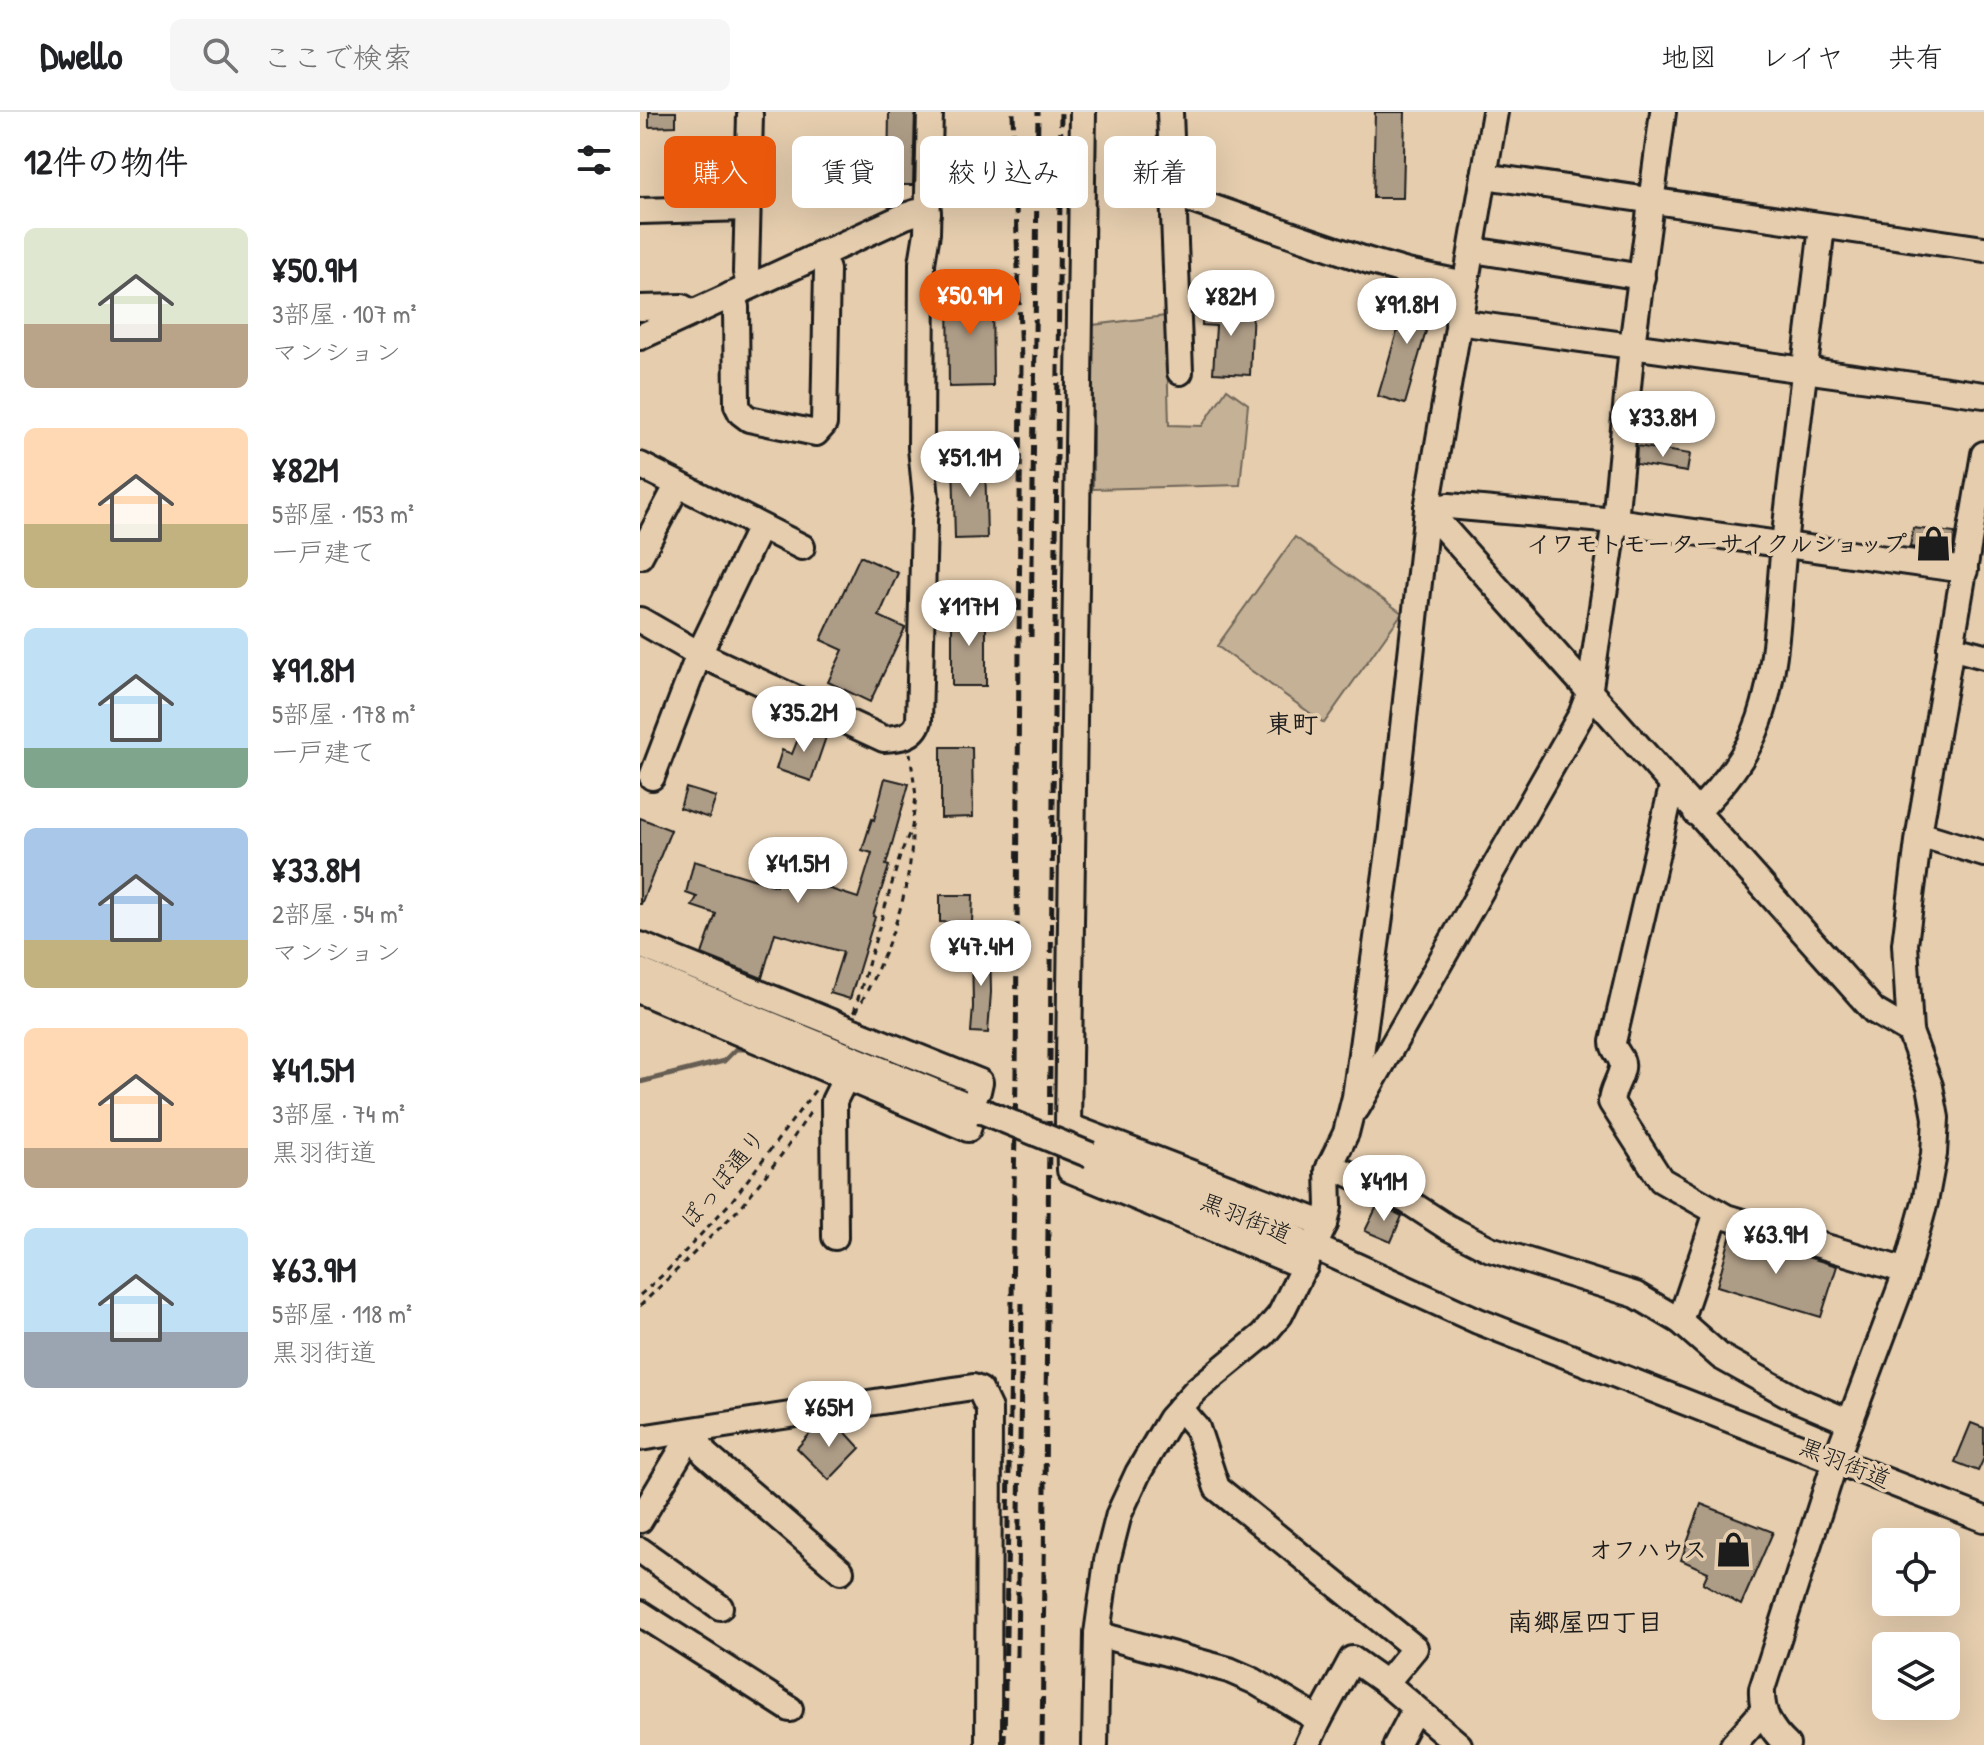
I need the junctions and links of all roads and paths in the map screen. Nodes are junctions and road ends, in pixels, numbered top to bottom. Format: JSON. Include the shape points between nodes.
{"nodes":[{"id":1,"x":930,"y":112,"type":"edge"},
{"id":2,"x":1083,"y":112,"type":"edge"},
{"id":3,"x":1170,"y":112,"type":"edge"},
{"id":4,"x":1495,"y":112,"type":"edge"},
{"id":5,"x":1663,"y":112,"type":"edge"},
{"id":6,"x":750,"y":115,"type":"dead end"},
{"id":7,"x":749,"y":136,"type":"edge"},
{"id":8,"x":1170,"y":136,"type":"edge"},
{"id":9,"x":1484,"y":176,"type":"junction"},
{"id":10,"x":1653,"y":202,"type":"junction"},
{"id":11,"x":747,"y":208,"type":"joint"},
{"id":12,"x":1172,"y":208,"type":"edge"},
{"id":13,"x":1215,"y":208,"type":"edge"},
{"id":14,"x":640,"y":211,"type":"edge"},
{"id":15,"x":928,"y":213,"type":"junction"},
{"id":16,"x":1822,"y":226,"type":"junction"},
{"id":17,"x":1984,"y":249,"type":"edge"},
{"id":18,"x":1473,"y":250,"type":"junction"},
{"id":19,"x":821,"y":253,"type":"junction"},
{"id":20,"x":1642,"y":277,"type":"junction"},
{"id":21,"x":1466,"y":284,"type":"junction"},
{"id":22,"x":740,"y":290,"type":"junction"},
{"id":23,"x":640,"y":308,"type":"edge"},
{"id":24,"x":693,"y":313,"type":"junction"},
{"id":25,"x":1458,"y":322,"type":"junction"},
{"id":26,"x":640,"y":337,"type":"edge"},
{"id":27,"x":1632,"y":346,"type":"junction"},
{"id":28,"x":1806,"y":370,"type":"junction"},
{"id":29,"x":1180,"y":372,"type":"dead end"},
{"id":30,"x":1984,"y":395,"type":"edge"},
{"id":31,"x":1984,"y":454,"type":"edge"},
{"id":32,"x":640,"y":465,"type":"edge"},
{"id":33,"x":677,"y":486,"type":"junction"},
{"id":34,"x":1427,"y":509,"type":"junction"},
{"id":35,"x":1615,"y":521,"type":"junction"},
{"id":36,"x":760,"y":527,"type":"junction"},
{"id":37,"x":1784,"y":545,"type":"junction"},
{"id":38,"x":802,"y":547,"type":"dead end"},
{"id":39,"x":640,"y":556,"type":"edge"},
{"id":40,"x":1965,"y":570,"type":"junction"},
{"id":41,"x":640,"y":620,"type":"edge"},
{"id":42,"x":1950,"y":647,"type":"junction"},
{"id":43,"x":699,"y":654,"type":"junction"},
{"id":44,"x":1984,"y":656,"type":"edge"},
{"id":45,"x":1589,"y":694,"type":"junction"},
{"id":46,"x":910,"y":748,"type":"dead end"},
{"id":47,"x":652,"y":777,"type":"dead end"},
{"id":48,"x":1672,"y":787,"type":"junction"},
{"id":49,"x":1696,"y":813,"type":"junction"},
{"id":50,"x":912,"y":827,"type":"junction"},
{"id":51,"x":1919,"y":834,"type":"junction"},
{"id":52,"x":1984,"y":854,"type":"edge"},
{"id":53,"x":640,"y":945,"type":"edge"},
{"id":54,"x":640,"y":971,"type":"edge"},
{"id":55,"x":640,"y":991,"type":"edge"},
{"id":56,"x":1910,"y":1032,"type":"junction"},
{"id":57,"x":835,"y":1078,"type":"junction"},
{"id":58,"x":820,"y":1090,"type":"dead end"},
{"id":59,"x":977,"y":1106,"type":"junction"},
{"id":60,"x":1351,"y":1116,"type":"junction"},
{"id":61,"x":1068,"y":1126,"type":"junction"},
{"id":62,"x":1330,"y":1165,"type":"junction"},
{"id":63,"x":1717,"y":1212,"type":"junction"},
{"id":64,"x":835,"y":1237,"type":"dead end"},
{"id":65,"x":1315,"y":1246,"type":"junction"},
{"id":66,"x":1906,"y":1271,"type":"junction"},
{"id":67,"x":640,"y":1295,"type":"edge"},
{"id":68,"x":640,"y":1306,"type":"edge"},
{"id":69,"x":1680,"y":1321,"type":"junction"},
{"id":70,"x":1180,"y":1408,"type":"junction"},
{"id":71,"x":1850,"y":1422,"type":"junction"},
{"id":72,"x":693,"y":1431,"type":"junction"},
{"id":73,"x":640,"y":1438,"type":"edge"},
{"id":74,"x":1836,"y":1459,"type":"junction"},
{"id":75,"x":1984,"y":1519,"type":"edge"},
{"id":76,"x":640,"y":1520,"type":"edge"},
{"id":77,"x":640,"y":1550,"type":"edge"},
{"id":78,"x":841,"y":1571,"type":"dead end"},
{"id":79,"x":720,"y":1607,"type":"dead end"},
{"id":80,"x":640,"y":1613,"type":"edge"},
{"id":81,"x":1097,"y":1634,"type":"junction"},
{"id":82,"x":1386,"y":1683,"type":"junction"},
{"id":83,"x":790,"y":1709,"type":"dead end"},
{"id":84,"x":1415,"y":1709,"type":"junction"},
{"id":85,"x":1763,"y":1711,"type":"junction"},
{"id":86,"x":1319,"y":1720,"type":"junction"},
{"id":87,"x":988,"y":1745,"type":"edge"},
{"id":88,"x":1095,"y":1745,"type":"edge"},
{"id":89,"x":1307,"y":1745,"type":"edge"},
{"id":90,"x":1396,"y":1745,"type":"edge"},
{"id":91,"x":1459,"y":1745,"type":"edge"},
{"id":92,"x":1733,"y":1745,"type":"edge"},
{"id":93,"x":1787,"y":1745,"type":"edge"}],
"edges":[{"from":1,"to":15,"type":"street"},
{"from":2,"to":61,"type":"street"},
{"from":3,"to":8,"type":"street"},
{"from":4,"to":9,"type":"street"},
{"from":5,"to":10,"type":"street"},
{"from":6,"to":7,"type":"street"},
{"from":9,"to":10,"type":"street"},
{"from":9,"to":18,"type":"street"},
{"from":10,"to":16,"type":"street"},
{"from":10,"to":20,"type":"street"},
{"from":11,"to":14,"type":"street"},
{"from":11,"to":22,"type":"street","via":[[746,272]]},
{"from":12,"to":29,"type":"street"},
{"from":13,"to":21,"type":"street","via":[[1407,272]]},
{"from":15,"to":19,"type":"street","via":[[905,216]]},
{"from":15,"to":43,"type":"street","via":[[922,263],[921,448],[926,498],[917,728],[906,737],[884,739]]},
{"from":16,"to":17,"type":"street"},
{"from":16,"to":28,"type":"street"},
{"from":18,"to":20,"type":"street"},
{"from":18,"to":21,"type":"street"},
{"from":19,"to":22,"type":"street"},
{"from":19,"to":22,"type":"street","via":[[827,270],[824,424],[816,433],[741,413],[736,307]]},
{"from":20,"to":27,"type":"street"},
{"from":21,"to":25,"type":"street"},
{"from":22,"to":24,"type":"street"},
{"from":23,"to":24,"type":"street","via":[[682,307]]},
{"from":24,"to":26,"type":"street"},
{"from":25,"to":27,"type":"street"},
{"from":25,"to":34,"type":"street"},
{"from":27,"to":28,"type":"street"},
{"from":27,"to":35,"type":"street"},
{"from":28,"to":30,"type":"street"},
{"from":28,"to":37,"type":"street"},
{"from":31,"to":40,"type":"street"},
{"from":32,"to":33,"type":"street"},
{"from":33,"to":36,"type":"street"},
{"from":33,"to":39,"type":"street"},
{"from":34,"to":35,"type":"street","via":[[1449,506]]},
{"from":34,"to":45,"type":"street"},
{"from":34,"to":60,"type":"street","via":[[1391,837]]},
{"from":35,"to":37,"type":"street"},
{"from":35,"to":45,"type":"street"},
{"from":36,"to":38,"type":"street"},
{"from":36,"to":43,"type":"street"},
{"from":37,"to":40,"type":"street"},
{"from":37,"to":49,"type":"street","via":[[1775,644],[1761,716],[1728,780]]},
{"from":40,"to":42,"type":"street"},
{"from":41,"to":43,"type":"street"},
{"from":42,"to":44,"type":"street"},
{"from":42,"to":51,"type":"street"},
{"from":43,"to":47,"type":"street"},
{"from":45,"to":48,"type":"street"},
{"from":45,"to":60,"type":"street"},
{"from":46,"to":50,"type":"path","via":[[916,796]]},
{"from":48,"to":49,"type":"street"},
{"from":48,"to":63,"type":"street","via":[[1613,1042],[1623,1067],[1611,1102],[1661,1180]]},
{"from":49,"to":56,"type":"street","via":[[1874,1011]]},
{"from":50,"to":50,"type":"path","via":[[901,853],[852,1019],[901,902]]},
{"from":51,"to":52,"type":"street"},
{"from":51,"to":56,"type":"street","via":[[1905,944]]},
{"from":53,"to":59,"type":"street","via":[[980,1082]]},
{"from":54,"to":59,"type":"street","name":"黒羽街道"},
{"from":55,"to":57,"type":"street"},
{"from":56,"to":66,"type":"street","via":[[1936,1118],[1925,1202]]},
{"from":57,"to":59,"type":"street","via":[[968,1129]]},
{"from":57,"to":64,"type":"street"},
{"from":57,"to":67,"type":"path","name":"ぽっぽ通り","via":[[731,1202]]},
{"from":58,"to":68,"type":"path","via":[[810,1114],[740,1208]]},
{"from":59,"to":65,"type":"street","name":"黒羽街道","bridge":true},
{"from":60,"to":62,"type":"street"},
{"from":61,"to":65,"type":"street"},
{"from":61,"to":65,"type":"street","via":[[1070,1170]]},
{"from":62,"to":65,"type":"street","via":[[1329,1207]]},
{"from":62,"to":69,"type":"street","via":[[1490,1249],[1636,1295]]},
{"from":63,"to":66,"type":"street"},
{"from":63,"to":69,"type":"street"},
{"from":65,"to":70,"type":"street","via":[[1280,1315]]},
{"from":65,"to":74,"type":"street","name":"黒羽街道","via":[[1478,1321]]},
{"from":66,"to":71,"type":"street"},
{"from":69,"to":71,"type":"street","via":[[1721,1357]]},
{"from":70,"to":81,"type":"street","via":[[1119,1514]]},
{"from":70,"to":82,"type":"street","via":[[1197,1428],[1217,1488],[1415,1648]]},
{"from":71,"to":74,"type":"street"},
{"from":72,"to":73,"type":"street"},
{"from":72,"to":76,"type":"street"},
{"from":72,"to":78,"type":"street","via":[[705,1454]]},
{"from":72,"to":87,"type":"street","via":[[980,1390],[989,1409]]},
{"from":74,"to":75,"type":"street","name":"黒羽街道"},
{"from":74,"to":85,"type":"street","via":[[1762,1689]]},
{"from":77,"to":79,"type":"street"},
{"from":80,"to":83,"type":"street"},
{"from":81,"to":86,"type":"street","via":[[1229,1670]]},
{"from":81,"to":88,"type":"street"},
{"from":82,"to":84,"type":"street"},
{"from":82,"to":86,"type":"street","via":[[1352,1659]]},
{"from":84,"to":90,"type":"street"},
{"from":84,"to":91,"type":"street"},
{"from":85,"to":92,"type":"street"},
{"from":85,"to":93,"type":"street"},
{"from":86,"to":89,"type":"street"}]}
